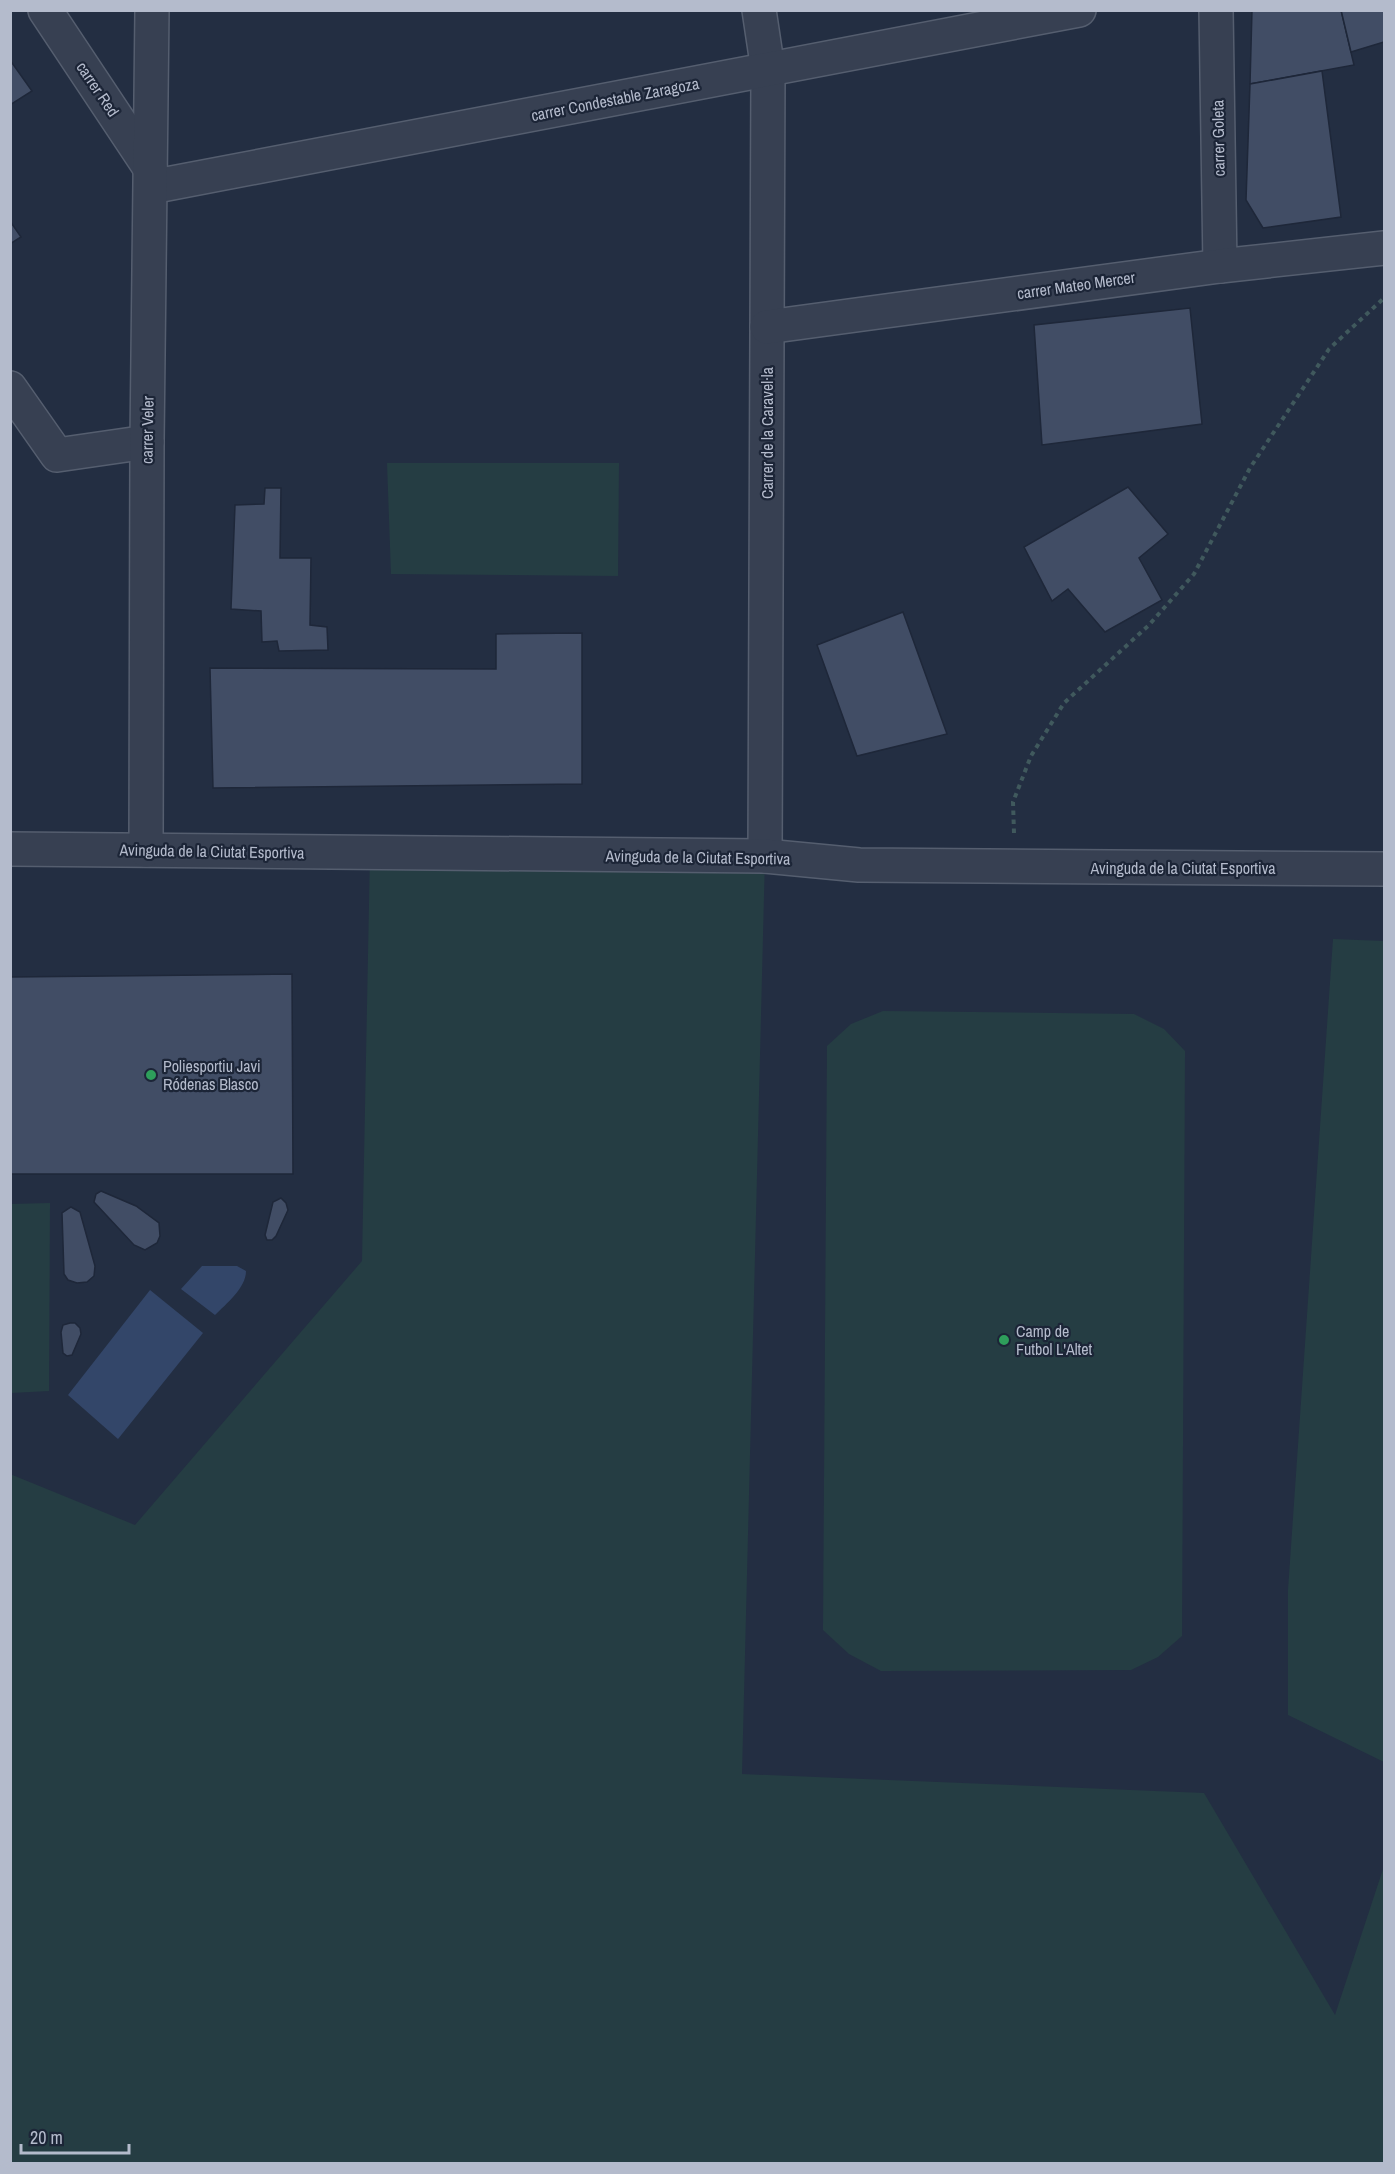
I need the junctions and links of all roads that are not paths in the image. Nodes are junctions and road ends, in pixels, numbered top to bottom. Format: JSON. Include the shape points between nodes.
{"nodes":[{"id":1,"x":45,"y":10,"type":"edge"},
{"id":2,"x":152,"y":10,"type":"edge"},
{"id":3,"x":759,"y":10,"type":"edge"},
{"id":4,"x":1079,"y":10,"type":"edge"},
{"id":5,"x":1216,"y":10,"type":"edge"},
{"id":6,"x":768,"y":70,"type":"junction"},
{"id":7,"x":151,"y":178,"type":"junction"},
{"id":8,"x":1384,"y":248,"type":"edge"},
{"id":9,"x":1220,"y":266,"type":"junction"},
{"id":10,"x":767,"y":327,"type":"junction"},
{"id":11,"x":10,"y":388,"type":"edge"},
{"id":12,"x":147,"y":442,"type":"junction"},
{"id":13,"x":10,"y":849,"type":"edge"},
{"id":14,"x":146,"y":850,"type":"junction"},
{"id":15,"x":765,"y":856,"type":"junction"},
{"id":16,"x":1384,"y":869,"type":"edge"}],
"edges":[{"from":1,"to":7,"type":"street","name":"carrer Red"},
{"from":2,"to":7,"type":"street","name":"carrer Veler"},
{"from":3,"to":6,"type":"street","name":"Carrer de la Caravel·la"},
{"from":4,"to":6,"type":"street","name":"carrer Condestable Zaragoza"},
{"from":5,"to":9,"type":"street","name":"carrer Goleta"},
{"from":6,"to":7,"type":"street","name":"carrer Condestable Zaragoza"},
{"from":6,"to":10,"type":"street","name":"Carrer de la Caravel·la"},
{"from":7,"to":12,"type":"street","name":"carrer Veler"},
{"from":8,"to":9,"type":"street","name":"carrer Mateo Mercer"},
{"from":9,"to":10,"type":"street","name":"carrer Mateo Mercer"},
{"from":10,"to":15,"type":"street","name":"Carrer de la Caravel·la"},
{"from":11,"to":12,"type":"street","via":[[57,455]]},
{"from":12,"to":14,"type":"street","name":"carrer Veler"},
{"from":13,"to":14,"type":"street","name":"Avinguda de la Ciutat Esportiva"},
{"from":14,"to":15,"type":"street","name":"Avinguda de la Ciutat Esportiva"},
{"from":15,"to":16,"type":"street","name":"Avinguda de la Ciutat Esportiva","via":[[859,865]]}]}
